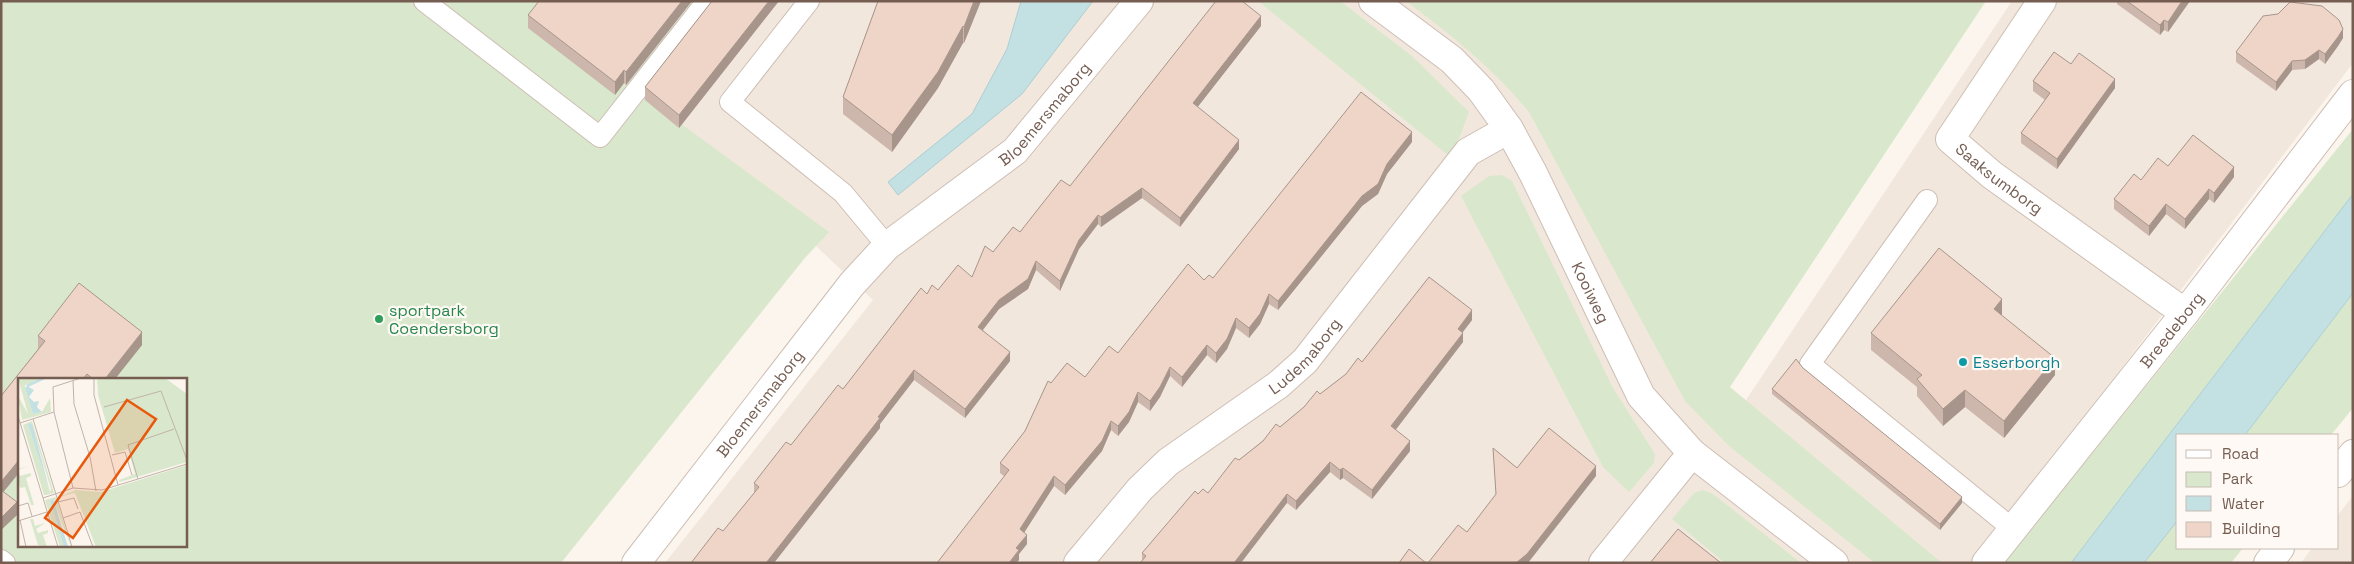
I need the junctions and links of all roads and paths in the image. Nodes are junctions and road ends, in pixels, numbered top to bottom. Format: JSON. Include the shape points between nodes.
{"nodes":[{"id":1,"x":424,"y":1,"type":"edge"},
{"id":2,"x":707,"y":1,"type":"edge"},
{"id":3,"x":809,"y":1,"type":"edge"},
{"id":4,"x":1139,"y":1,"type":"edge"},
{"id":5,"x":1373,"y":1,"type":"edge"},
{"id":6,"x":2042,"y":1,"type":"edge"},
{"id":7,"x":2353,"y":94,"type":"edge"},
{"id":8,"x":1509,"y":129,"type":"junction"},
{"id":9,"x":1927,"y":200,"type":"dead end"},
{"id":10,"x":886,"y":246,"type":"junction"},
{"id":11,"x":2185,"y":313,"type":"junction"},
{"id":12,"x":1692,"y":454,"type":"junction"},
{"id":13,"x":2353,"y":454,"type":"edge"},
{"id":14,"x":2339,"y":472,"type":"edge"},
{"id":15,"x":2013,"y":529,"type":"junction"},
{"id":16,"x":2279,"y":549,"type":"edge"},
{"id":17,"x":1,"y":560,"type":"edge"},
{"id":18,"x":5,"y":563,"type":"edge"},
{"id":19,"x":636,"y":563,"type":"edge"},
{"id":20,"x":1078,"y":563,"type":"edge"},
{"id":21,"x":1603,"y":563,"type":"edge"},
{"id":22,"x":1834,"y":563,"type":"edge"},
{"id":23,"x":1986,"y":563,"type":"edge"},
{"id":24,"x":2268,"y":563,"type":"edge"}],
"edges":[{"from":1,"to":2,"type":"lane","via":[[600,137]]},
{"from":3,"to":10,"type":"lane","via":[[730,102],[844,193]]},
{"from":4,"to":10,"type":"street","name":"Bloemersmaborg","via":[[1016,151]]},
{"from":5,"to":8,"type":"street","name":"Kooiweg","via":[[1452,60],[1481,90]]},
{"from":6,"to":11,"type":"street","name":"Saaksumborg","via":[[1950,139],[1992,175]]},
{"from":7,"to":11,"type":"street","name":"Breedeborg"},
{"from":8,"to":12,"type":"street","name":"Kooiweg","via":[[1641,396]]},
{"from":8,"to":20,"type":"street","name":"Ludemaborg","via":[[1468,152],[1305,361],[1278,385],[1168,462],[1134,495]]},
{"from":9,"to":15,"type":"lane","via":[[1810,364]]},
{"from":10,"to":19,"type":"street","name":"Bloemersmaborg","via":[[852,284]]},
{"from":11,"to":15,"type":"street","name":"Breedeborg"},
{"from":12,"to":21,"type":"street"},
{"from":12,"to":22,"type":"street","name":"Kooiweg"},
{"from":13,"to":14,"type":"street"},
{"from":15,"to":23,"type":"street","name":"Breedeborg"},
{"from":16,"to":24,"type":"street"},
{"from":17,"to":18,"type":"lane"}]}
